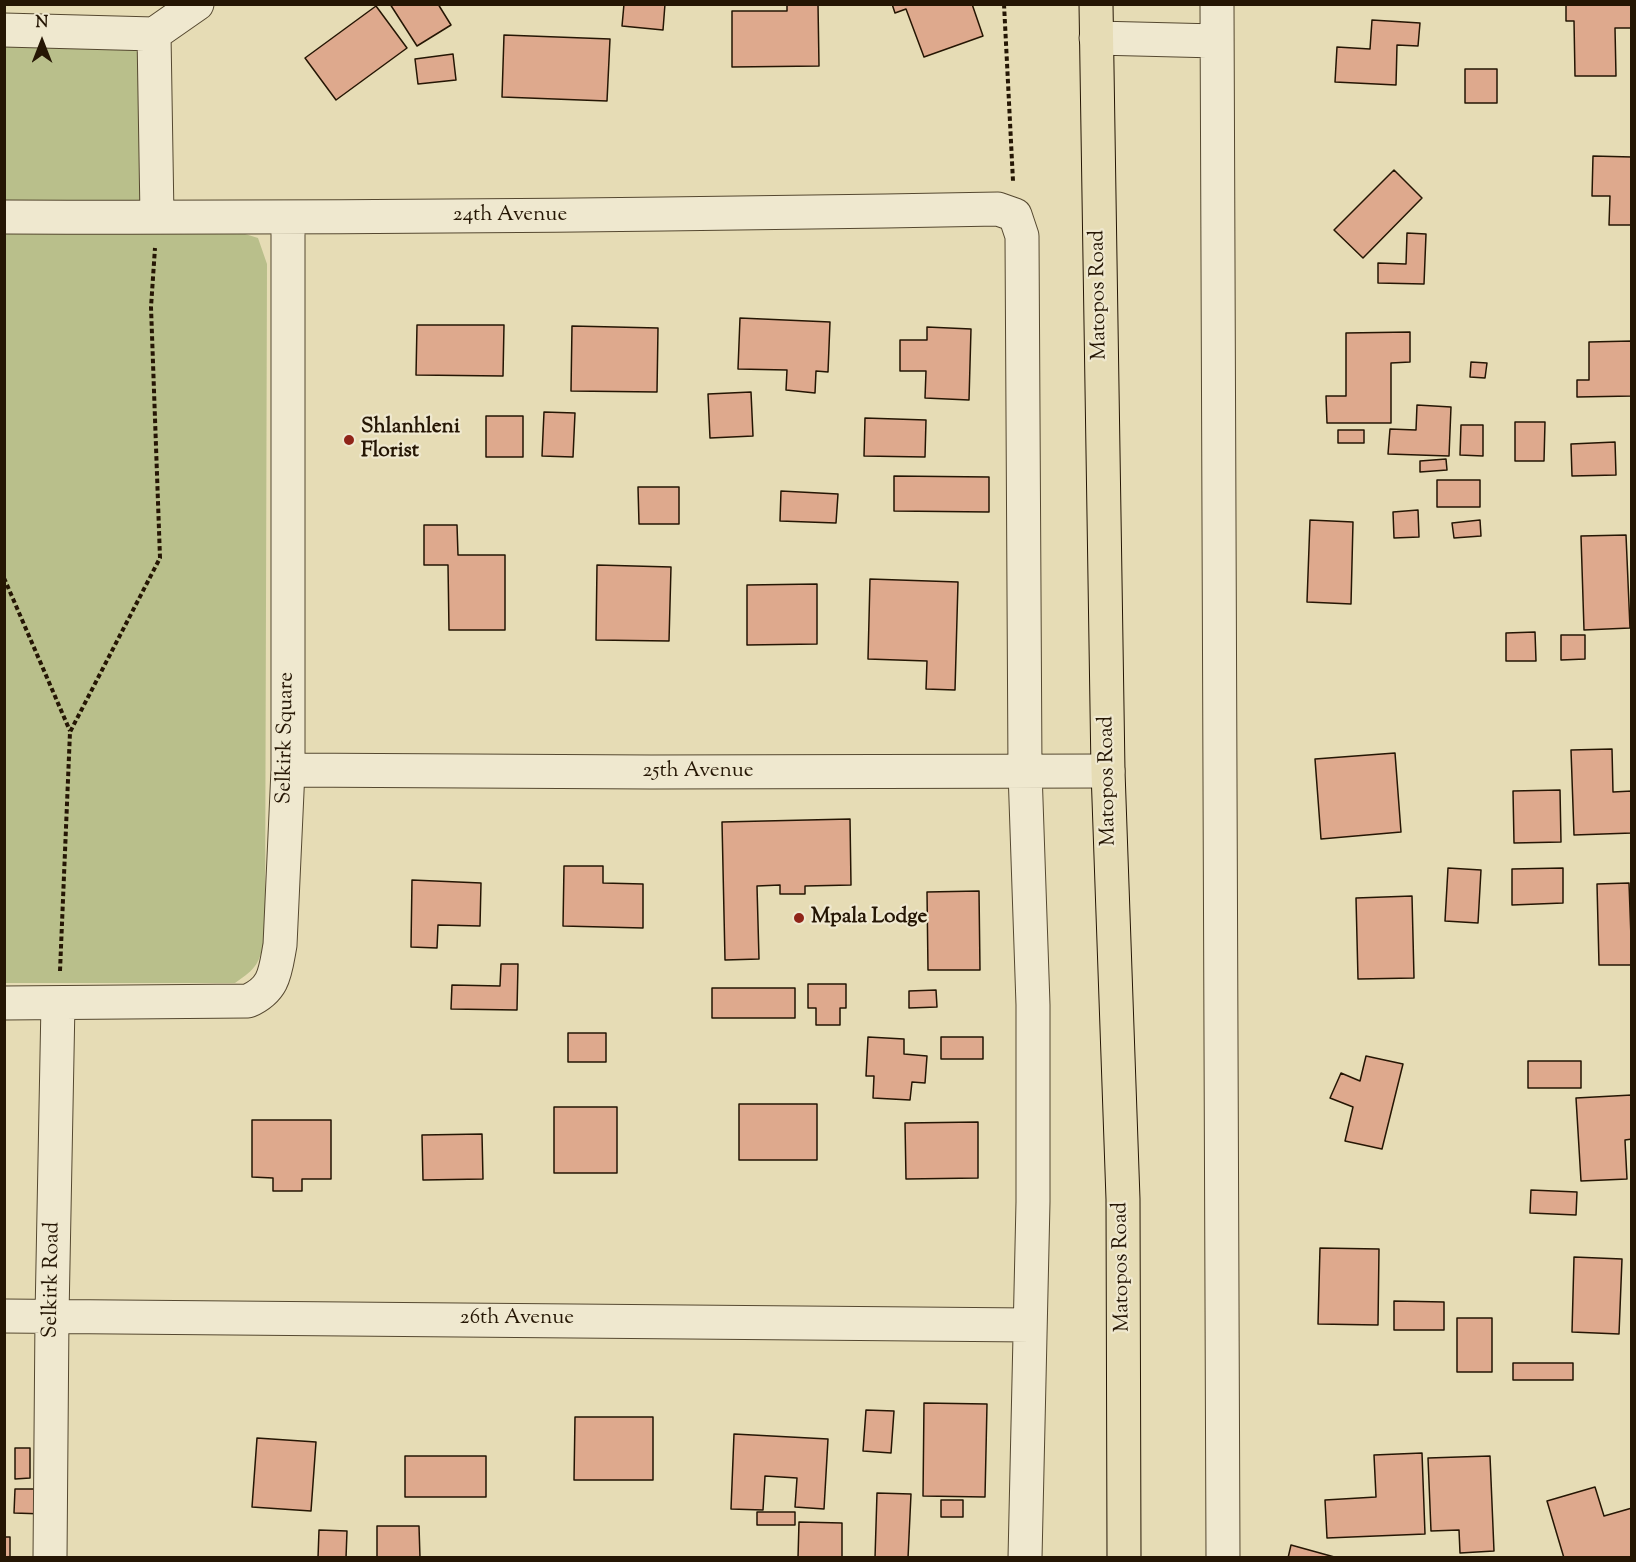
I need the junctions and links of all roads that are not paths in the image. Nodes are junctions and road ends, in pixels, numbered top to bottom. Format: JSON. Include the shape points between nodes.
{"nodes":[{"id":1,"x":197,"y":4,"type":"edge"},
{"id":2,"x":1096,"y":4,"type":"edge"},
{"id":3,"x":1217,"y":4,"type":"edge"},
{"id":4,"x":4,"y":30,"type":"edge"},
{"id":5,"x":154,"y":34,"type":"junction"},
{"id":6,"x":1096,"y":38,"type":"junction"},
{"id":7,"x":1217,"y":41,"type":"junction"},
{"id":8,"x":4,"y":217,"type":"edge"},
{"id":9,"x":157,"y":217,"type":"junction"},
{"id":10,"x":288,"y":218,"type":"junction"},
{"id":11,"x":288,"y":770,"type":"junction"},
{"id":12,"x":1025,"y":771,"type":"junction"},
{"id":13,"x":1108,"y":771,"type":"junction"},
{"id":14,"x":4,"y":1003,"type":"edge"},
{"id":15,"x":58,"y":1003,"type":"junction"},
{"id":16,"x":4,"y":1316,"type":"edge"},
{"id":17,"x":52,"y":1316,"type":"junction"},
{"id":18,"x":1030,"y":1325,"type":"junction"},
{"id":19,"x":50,"y":1557,"type":"edge"},
{"id":20,"x":1025,"y":1557,"type":"edge"},
{"id":21,"x":1124,"y":1557,"type":"edge"},
{"id":22,"x":1223,"y":1557,"type":"edge"}],
"edges":[{"from":1,"to":5,"type":"street"},
{"from":2,"to":6,"type":"main road","name":"Matopos Road"},
{"from":3,"to":7,"type":"street"},
{"from":4,"to":5,"type":"street"},
{"from":5,"to":9,"type":"street"},
{"from":6,"to":7,"type":"street"},
{"from":6,"to":13,"type":"main road","name":"Matopos Road"},
{"from":7,"to":22,"type":"street"},
{"from":8,"to":9,"type":"street","name":"24th Avenue"},
{"from":9,"to":10,"type":"street","name":"24th Avenue"},
{"from":10,"to":11,"type":"street","name":"Selkirk Square"},
{"from":10,"to":12,"type":"street","name":"24th Avenue","via":[[998,209],[1015,215],[1022,236]]},
{"from":11,"to":12,"type":"street","name":"25th Avenue"},
{"from":11,"to":15,"type":"street","name":"Selkirk Square","via":[[280,945],[275,972],[264,991],[248,1001]]},
{"from":12,"to":13,"type":"street","name":"25th Avenue"},
{"from":12,"to":18,"type":"street","via":[[1033,1016]]},
{"from":13,"to":21,"type":"main road","name":"Matopos Road","via":[[1123,1199]]},
{"from":14,"to":15,"type":"street","name":"Selkirk Square"},
{"from":15,"to":17,"type":"street","name":"Selkirk Road"},
{"from":16,"to":17,"type":"street","name":"26th Avenue"},
{"from":17,"to":18,"type":"street","name":"26th Avenue"},
{"from":17,"to":19,"type":"street","name":"Selkirk Road"},
{"from":18,"to":20,"type":"street"}]}
